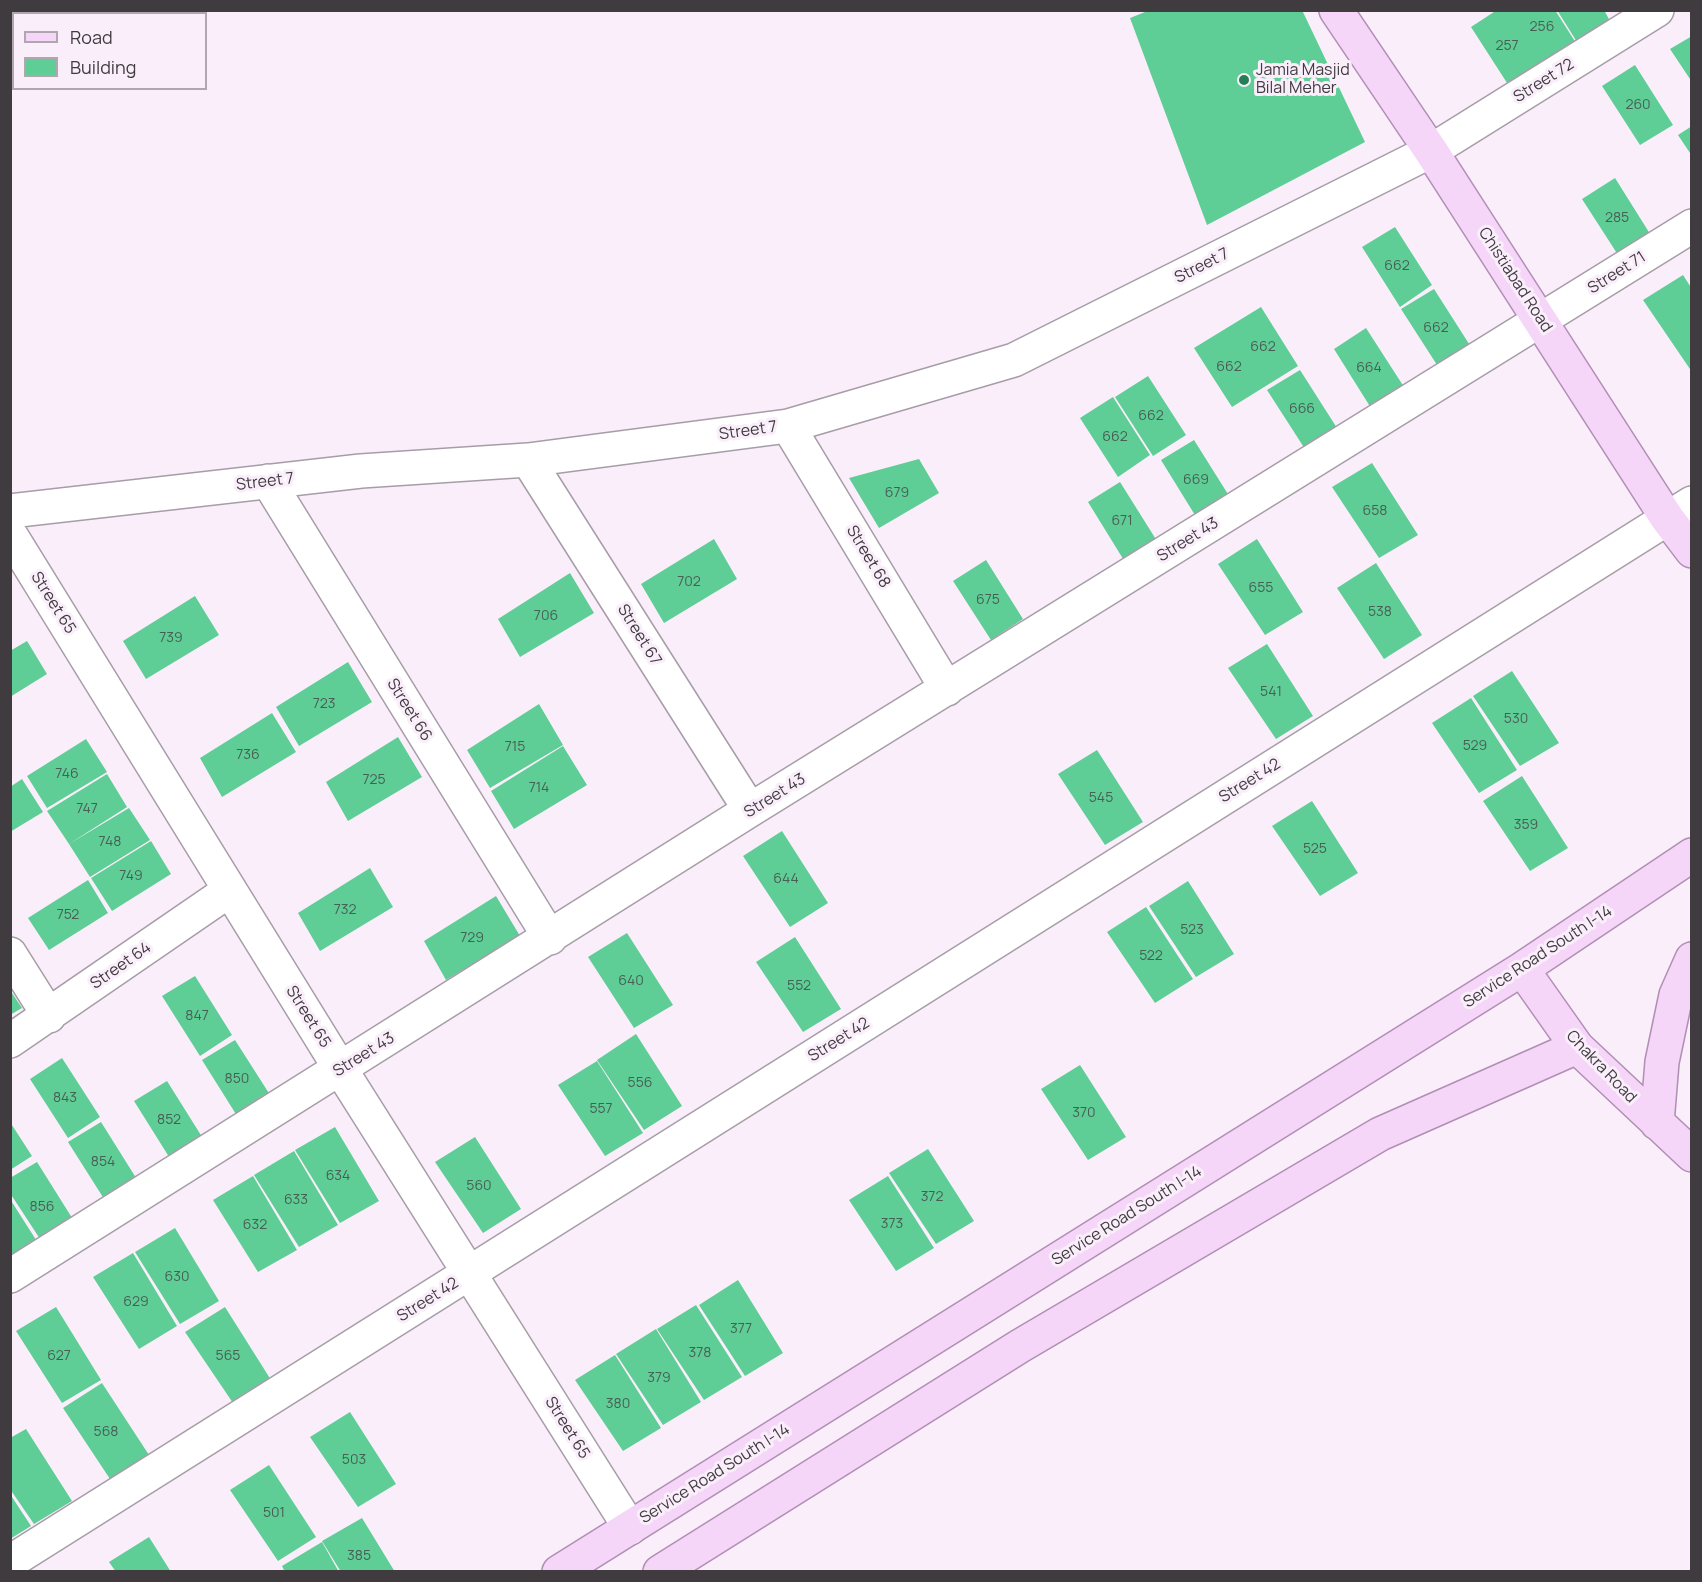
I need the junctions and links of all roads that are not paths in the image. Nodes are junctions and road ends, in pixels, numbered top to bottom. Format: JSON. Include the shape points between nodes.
{"nodes":[{"id":1,"x":1336,"y":10,"type":"edge"},
{"id":2,"x":1657,"y":10,"type":"edge"},
{"id":3,"x":1431,"y":151,"type":"junction"},
{"id":4,"x":1692,"y":226,"type":"edge"},
{"id":5,"x":1542,"y":320,"type":"junction"},
{"id":6,"x":788,"y":426,"type":"junction"},
{"id":7,"x":528,"y":460,"type":"junction"},
{"id":8,"x":268,"y":481,"type":"junction"},
{"id":9,"x":1679,"y":510,"type":"edge"},
{"id":10,"x":10,"y":511,"type":"edge"},
{"id":11,"x":10,"y":534,"type":"edge"},
{"id":12,"x":1692,"y":551,"type":"edge"},
{"id":13,"x":948,"y":689,"type":"junction"},
{"id":14,"x":750,"y":810,"type":"junction"},
{"id":15,"x":1692,"y":855,"type":"edge"},
{"id":16,"x":230,"y":890,"type":"junction"},
{"id":17,"x":549,"y":938,"type":"junction"},
{"id":18,"x":10,"y":954,"type":"edge"},
{"id":19,"x":1692,"y":958,"type":"edge"},
{"id":20,"x":1522,"y":969,"type":"junction"},
{"id":21,"x":49,"y":1016,"type":"junction"},
{"id":22,"x":10,"y":1041,"type":"edge"},
{"id":23,"x":1577,"y":1047,"type":"junction"},
{"id":24,"x":341,"y":1070,"type":"junction"},
{"id":25,"x":1657,"y":1123,"type":"junction"},
{"id":26,"x":1692,"y":1155,"type":"edge"},
{"id":27,"x":469,"y":1274,"type":"junction"},
{"id":28,"x":10,"y":1276,"type":"edge"},
{"id":29,"x":630,"y":1528,"type":"junction"},
{"id":30,"x":10,"y":1562,"type":"edge"},
{"id":31,"x":559,"y":1572,"type":"edge"},
{"id":32,"x":660,"y":1572,"type":"edge"}],
"edges":[{"from":1,"to":3,"type":"main road","name":"Chistiabad Road"},
{"from":2,"to":3,"type":"street","name":"Street 72"},
{"from":3,"to":5,"type":"main road","name":"Chistiabad Road"},
{"from":3,"to":6,"type":"street","name":"Street 7","via":[[1014,360]]},
{"from":4,"to":5,"type":"street","name":"Street 71"},
{"from":5,"to":9,"type":"main road","name":"Chistiabad Road"},
{"from":5,"to":13,"type":"street","name":"Street 43"},
{"from":6,"to":7,"type":"street","name":"Street 7"},
{"from":6,"to":13,"type":"street","name":"Street 68"},
{"from":7,"to":8,"type":"street","name":"Street 7"},
{"from":7,"to":14,"type":"street","name":"Street 67"},
{"from":8,"to":10,"type":"street","name":"Street 7"},
{"from":8,"to":17,"type":"street","name":"Street 66"},
{"from":9,"to":12,"type":"main road","name":"Chistiabad Road"},
{"from":9,"to":27,"type":"street","name":"Street 42"},
{"from":11,"to":16,"type":"street","name":"Street 65"},
{"from":13,"to":14,"type":"street","name":"Street 43"},
{"from":14,"to":17,"type":"street","name":"Street 43"},
{"from":15,"to":20,"type":"main road","name":"Service Road South I-14"},
{"from":16,"to":21,"type":"street","name":"Street 64"},
{"from":16,"to":24,"type":"street","name":"Street 65"},
{"from":17,"to":24,"type":"street","name":"Street 43"},
{"from":18,"to":21,"type":"street"},
{"from":19,"to":25,"type":"main road","via":[[1677,995],[1662,1062]]},
{"from":20,"to":23,"type":"main road","name":"Chakra Road"},
{"from":20,"to":29,"type":"main road","name":"Service Road South I-14"},
{"from":21,"to":22,"type":"street","name":"Street 64"},
{"from":23,"to":25,"type":"main road","name":"Chakra Road"},
{"from":23,"to":32,"type":"main road","via":[[1380,1134],[1020,1346]]},
{"from":24,"to":27,"type":"street","name":"Street 65"},
{"from":24,"to":28,"type":"street","name":"Street 43"},
{"from":25,"to":26,"type":"main road","name":"Chakra Road"},
{"from":27,"to":29,"type":"street","name":"Street 65"},
{"from":27,"to":30,"type":"street","name":"Street 42"},
{"from":29,"to":31,"type":"main road","name":"Service Road South I-14"}]}
